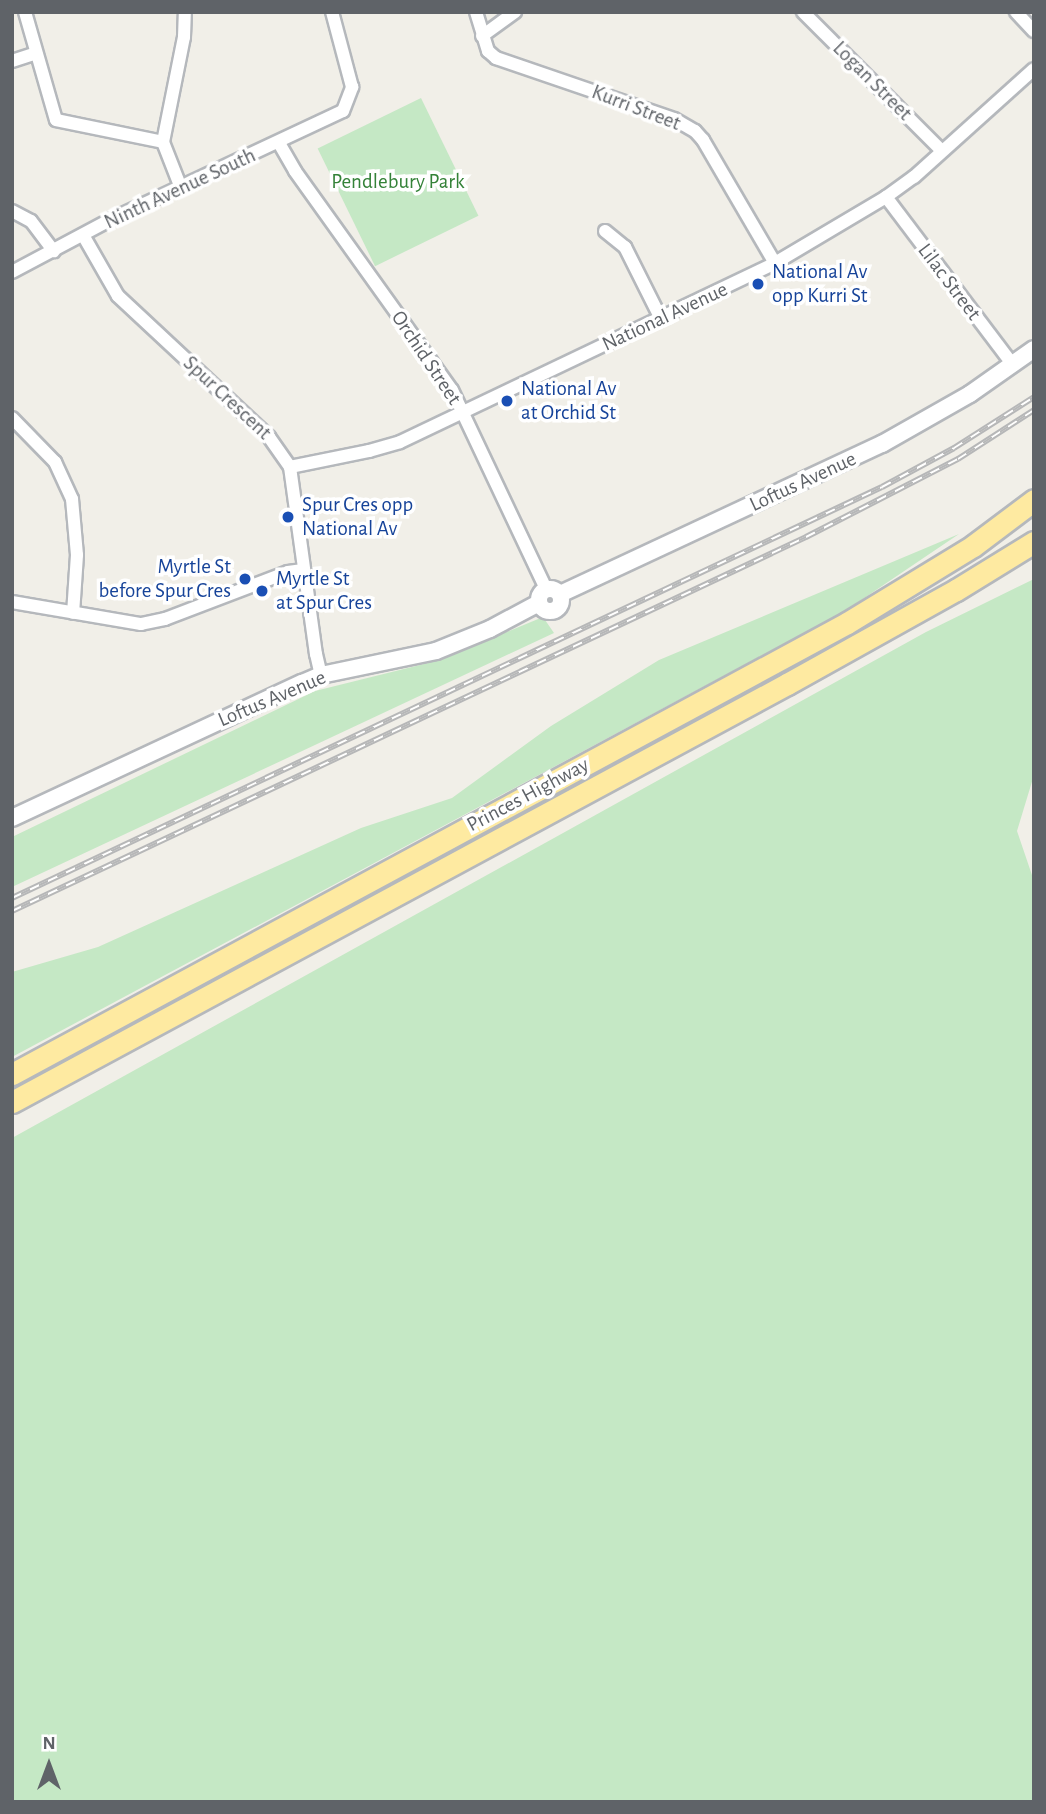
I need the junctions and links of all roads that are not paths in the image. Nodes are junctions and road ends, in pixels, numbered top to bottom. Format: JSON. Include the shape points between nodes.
{"nodes":[{"id":1,"x":25,"y":12,"type":"edge"},
{"id":2,"x":185,"y":12,"type":"edge"},
{"id":3,"x":332,"y":12,"type":"edge"},
{"id":4,"x":476,"y":12,"type":"edge"},
{"id":5,"x":515,"y":12,"type":"edge"},
{"id":6,"x":803,"y":12,"type":"edge"},
{"id":7,"x":1016,"y":12,"type":"edge"},
{"id":8,"x":1034,"y":31,"type":"edge"},
{"id":9,"x":482,"y":36,"type":"junction"},
{"id":10,"x":36,"y":53,"type":"junction"},
{"id":11,"x":12,"y":61,"type":"edge"},
{"id":12,"x":1034,"y":69,"type":"edge"},
{"id":13,"x":163,"y":142,"type":"junction"},
{"id":14,"x":279,"y":143,"type":"junction"},
{"id":15,"x":941,"y":150,"type":"junction"},
{"id":16,"x":181,"y":188,"type":"junction"},
{"id":17,"x":886,"y":197,"type":"junction"},
{"id":18,"x":12,"y":211,"type":"edge"},
{"id":19,"x":605,"y":231,"type":"dead end"},
{"id":20,"x":83,"y":235,"type":"junction"},
{"id":21,"x":54,"y":251,"type":"junction"},
{"id":22,"x":775,"y":263,"type":"junction"},
{"id":23,"x":12,"y":272,"type":"edge"},
{"id":24,"x":661,"y":319,"type":"junction"},
{"id":25,"x":1034,"y":349,"type":"edge"},
{"id":26,"x":1013,"y":365,"type":"junction"},
{"id":27,"x":463,"y":412,"type":"junction"},
{"id":28,"x":12,"y":418,"type":"edge"},
{"id":29,"x":290,"y":467,"type":"junction"},
{"id":30,"x":1034,"y":500,"type":"edge"},
{"id":31,"x":1034,"y":512,"type":"edge"},
{"id":32,"x":1034,"y":542,"type":"edge"},
{"id":33,"x":973,"y":546,"type":"junction"},
{"id":34,"x":303,"y":570,"type":"junction"},
{"id":35,"x":548,"y":595,"type":"junction"},
{"id":36,"x":12,"y":602,"type":"edge"},
{"id":37,"x":73,"y":613,"type":"junction"},
{"id":38,"x":321,"y":675,"type":"junction"},
{"id":39,"x":12,"y":818,"type":"edge"},
{"id":40,"x":12,"y":1074,"type":"edge"},
{"id":41,"x":12,"y":1102,"type":"edge"}],
"edges":[{"from":1,"to":10,"type":"street"},
{"from":2,"to":13,"type":"street"},
{"from":3,"to":14,"type":"street","name":"Ninth Avenue South","via":[[351,77],[347,105]]},
{"from":4,"to":9,"type":"street"},
{"from":5,"to":9,"type":"street"},
{"from":6,"to":15,"type":"street","name":"Logan Street"},
{"from":7,"to":8,"type":"street"},
{"from":9,"to":22,"type":"street","name":"Kurri Street","via":[[496,58],[695,131]]},
{"from":10,"to":11,"type":"street"},
{"from":10,"to":13,"type":"street","via":[[56,120]]},
{"from":12,"to":15,"type":"street","name":"National Avenue"},
{"from":13,"to":16,"type":"street"},
{"from":14,"to":16,"type":"street","name":"Ninth Avenue South"},
{"from":14,"to":27,"type":"street","name":"Orchid Street"},
{"from":15,"to":17,"type":"street","name":"National Avenue"},
{"from":16,"to":20,"type":"street","name":"Ninth Avenue South"},
{"from":17,"to":22,"type":"street","name":"National Avenue"},
{"from":17,"to":26,"type":"street","name":"Lilac Street"},
{"from":18,"to":21,"type":"street","via":[[42,231]]},
{"from":19,"to":24,"type":"street","via":[[625,247]]},
{"from":20,"to":21,"type":"street","name":"Ninth Avenue South"},
{"from":20,"to":29,"type":"street","name":"Spur Crescent","via":[[117,296],[260,428]]},
{"from":21,"to":23,"type":"street","name":"Ninth Avenue South"},
{"from":22,"to":24,"type":"street","name":"National Avenue"},
{"from":24,"to":27,"type":"street","name":"National Avenue"},
{"from":25,"to":26,"type":"street","name":"Loftus Avenue"},
{"from":26,"to":35,"type":"street","name":"Loftus Avenue","via":[[846,463]]},
{"from":27,"to":29,"type":"street","name":"National Avenue","via":[[385,446]]},
{"from":27,"to":35,"type":"street","name":"Orchid Street"},
{"from":28,"to":37,"type":"street","via":[[55,462],[72,499],[77,555]]},
{"from":29,"to":34,"type":"street","name":"Spur Crescent"},
{"from":30,"to":33,"type":"highway","name":"Princes Highway"},
{"from":31,"to":33,"type":"highway"},
{"from":32,"to":41,"type":"highway","name":"Princes Highway","via":[[811,670]]},
{"from":33,"to":40,"type":"highway","name":"Princes Highway","via":[[847,623]]},
{"from":34,"to":37,"type":"street","via":[[154,622],[126,623]]},
{"from":34,"to":38,"type":"street","name":"Spur Crescent"},
{"from":35,"to":38,"type":"street","name":"Loftus Avenue","via":[[489,629],[436,651]]},
{"from":36,"to":37,"type":"street"},
{"from":38,"to":39,"type":"street","name":"Loftus Avenue"}]}
